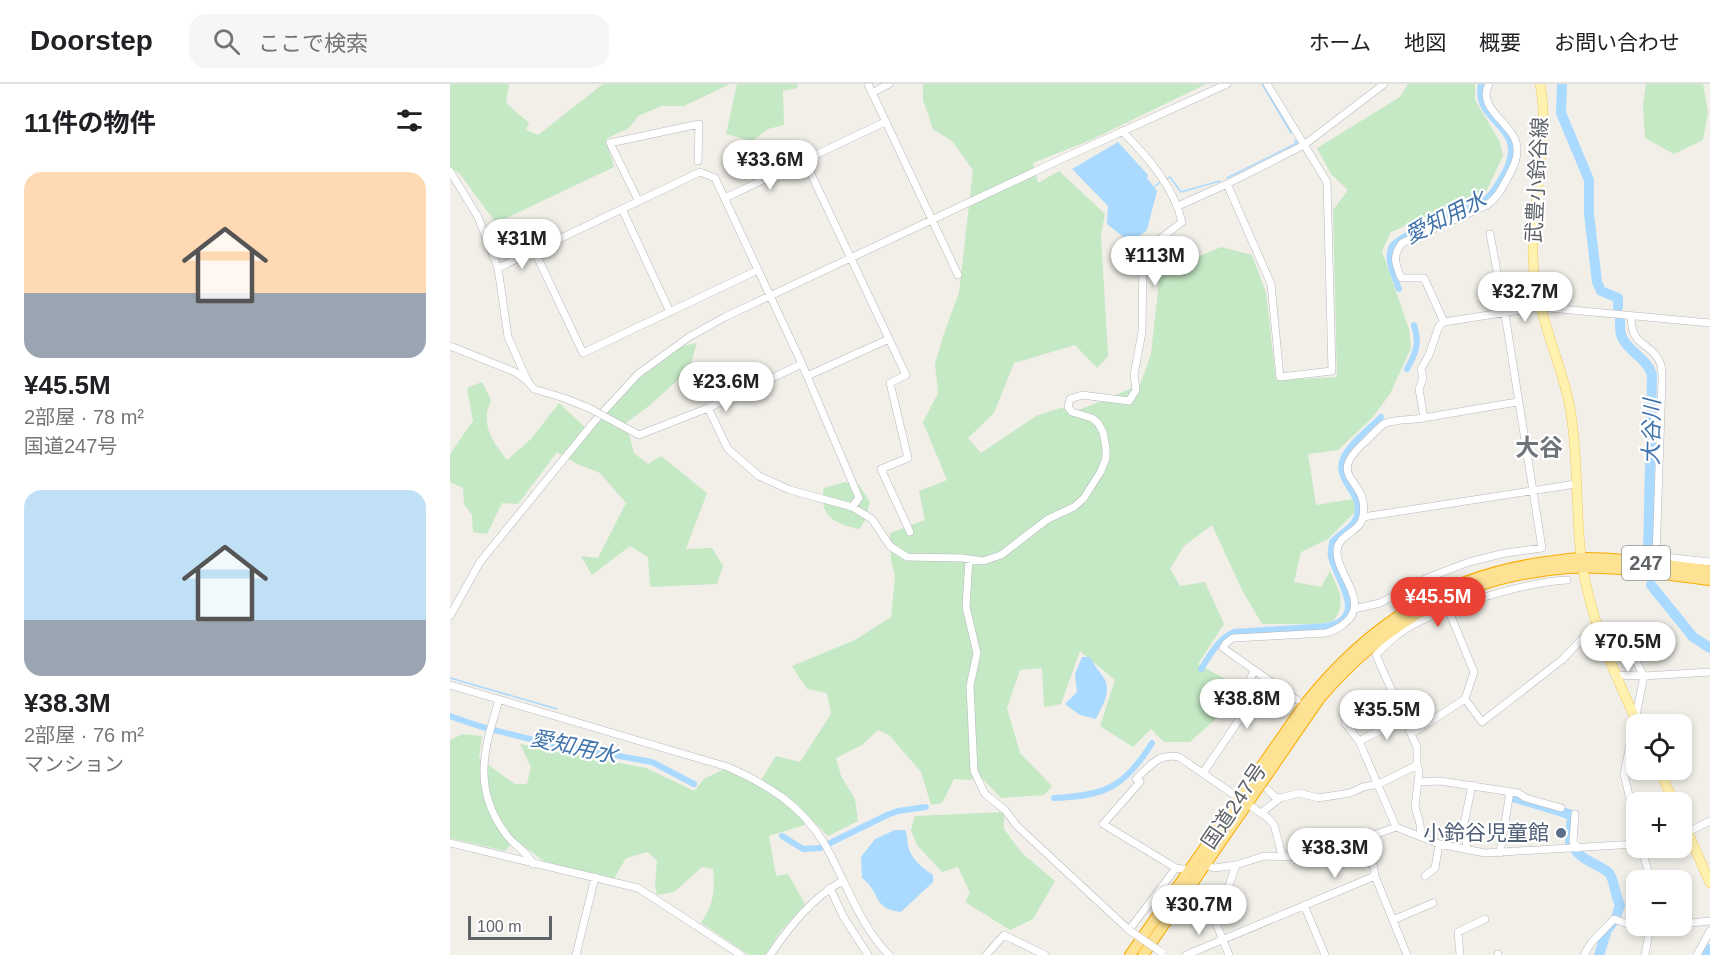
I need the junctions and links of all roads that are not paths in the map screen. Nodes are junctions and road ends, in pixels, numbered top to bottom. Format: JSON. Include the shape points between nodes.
{"nodes":[{"id":1,"x":868,"y":84,"type":"edge"},
{"id":2,"x":889,"y":84,"type":"edge"},
{"id":3,"x":1227,"y":84,"type":"edge"},
{"id":4,"x":1268,"y":84,"type":"edge"},
{"id":5,"x":1384,"y":84,"type":"edge"},
{"id":6,"x":1490,"y":84,"type":"edge"},
{"id":7,"x":1540,"y":84,"type":"edge"},
{"id":8,"x":872,"y":93,"type":"junction"},
{"id":9,"x":885,"y":122,"type":"junction"},
{"id":10,"x":1122,"y":131,"type":"junction"},
{"id":11,"x":1304,"y":145,"type":"junction"},
{"id":12,"x":698,"y":161,"type":"dead end"},
{"id":13,"x":805,"y":161,"type":"junction"},
{"id":14,"x":450,"y":171,"type":"edge"},
{"id":15,"x":1227,"y":184,"type":"junction"},
{"id":16,"x":725,"y":198,"type":"junction"},
{"id":17,"x":638,"y":200,"type":"junction"},
{"id":18,"x":1178,"y":206,"type":"junction"},
{"id":19,"x":622,"y":209,"type":"junction"},
{"id":20,"x":931,"y":221,"type":"junction"},
{"id":21,"x":1490,"y":234,"type":"dead end"},
{"id":22,"x":534,"y":250,"type":"junction"},
{"id":23,"x":850,"y":259,"type":"junction"},
{"id":24,"x":498,"y":268,"type":"junction"},
{"id":25,"x":758,"y":270,"type":"junction"},
{"id":26,"x":958,"y":275,"type":"dead end"},
{"id":27,"x":770,"y":296,"type":"junction"},
{"id":28,"x":1540,"y":307,"type":"junction"},
{"id":29,"x":670,"y":312,"type":"junction"},
{"id":30,"x":1504,"y":314,"type":"junction"},
{"id":31,"x":1631,"y":316,"type":"junction"},
{"id":32,"x":1444,"y":322,"type":"junction"},
{"id":33,"x":1710,"y":323,"type":"edge"},
{"id":34,"x":889,"y":339,"type":"junction"},
{"id":35,"x":450,"y":346,"type":"edge"},
{"id":36,"x":802,"y":364,"type":"junction"},
{"id":37,"x":807,"y":376,"type":"junction"},
{"id":38,"x":528,"y":382,"type":"junction"},
{"id":39,"x":1518,"y":402,"type":"junction"},
{"id":40,"x":708,"y":408,"type":"junction"},
{"id":41,"x":1424,"y":418,"type":"junction"},
{"id":42,"x":1576,"y":484,"type":"junction"},
{"id":43,"x":1533,"y":491,"type":"junction"},
{"id":44,"x":852,"y":507,"type":"junction"},
{"id":45,"x":1363,"y":518,"type":"junction"},
{"id":46,"x":910,"y":532,"type":"dead end"},
{"id":47,"x":969,"y":559,"type":"junction"},
{"id":48,"x":1710,"y":562,"type":"edge"},
{"id":49,"x":1582,"y":563,"type":"junction"},
{"id":50,"x":1710,"y":571,"type":"edge"},
{"id":51,"x":1567,"y":580,"type":"dead end"},
{"id":52,"x":1710,"y":580,"type":"edge"},
{"id":53,"x":1354,"y":609,"type":"junction"},
{"id":54,"x":1448,"y":609,"type":"junction"},
{"id":55,"x":450,"y":616,"type":"edge"},
{"id":56,"x":1598,"y":631,"type":"junction"},
{"id":57,"x":1254,"y":671,"type":"junction"},
{"id":58,"x":1710,"y":672,"type":"edge"},
{"id":59,"x":1614,"y":675,"type":"junction"},
{"id":60,"x":1644,"y":676,"type":"junction"},
{"id":61,"x":450,"y":685,"type":"edge"},
{"id":62,"x":1396,"y":699,"type":"junction"},
{"id":63,"x":1465,"y":699,"type":"junction"},
{"id":64,"x":500,"y":700,"type":"junction"},
{"id":65,"x":1297,"y":700,"type":"dead end"},
{"id":66,"x":1632,"y":714,"type":"edge"},
{"id":67,"x":1637,"y":714,"type":"edge"},
{"id":68,"x":1404,"y":719,"type":"junction"},
{"id":69,"x":1411,"y":734,"type":"junction"},
{"id":70,"x":1359,"y":741,"type":"junction"},
{"id":71,"x":1417,"y":765,"type":"junction"},
{"id":72,"x":1626,"y":765,"type":"edge"},
{"id":73,"x":1203,"y":773,"type":"junction"},
{"id":74,"x":1418,"y":782,"type":"junction"},
{"id":75,"x":1379,"y":784,"type":"junction"},
{"id":76,"x":1472,"y":785,"type":"junction"},
{"id":77,"x":1268,"y":790,"type":"dead end"},
{"id":78,"x":1510,"y":792,"type":"junction"},
{"id":79,"x":1628,"y":792,"type":"edge"},
{"id":80,"x":1280,"y":798,"type":"junction"},
{"id":81,"x":1243,"y":801,"type":"junction"},
{"id":82,"x":1561,"y":808,"type":"dead end"},
{"id":83,"x":1261,"y":813,"type":"junction"},
{"id":84,"x":1575,"y":814,"type":"dead end"},
{"id":85,"x":1710,"y":821,"type":"edge"},
{"id":86,"x":1396,"y":827,"type":"junction"},
{"id":87,"x":1692,"y":830,"type":"edge"},
{"id":88,"x":1422,"y":837,"type":"junction"},
{"id":89,"x":1369,"y":838,"type":"junction"},
{"id":90,"x":1692,"y":841,"type":"edge"},
{"id":91,"x":450,"y":843,"type":"edge"},
{"id":92,"x":1439,"y":844,"type":"junction"},
{"id":93,"x":1626,"y":845,"type":"edge"},
{"id":94,"x":1579,"y":848,"type":"junction"},
{"id":95,"x":1467,"y":850,"type":"junction"},
{"id":96,"x":1500,"y":853,"type":"junction"},
{"id":97,"x":1282,"y":855,"type":"junction"},
{"id":98,"x":533,"y":864,"type":"junction"},
{"id":99,"x":1206,"y":865,"type":"junction"},
{"id":100,"x":1236,"y":865,"type":"junction"},
{"id":101,"x":1176,"y":868,"type":"junction"},
{"id":102,"x":1190,"y":870,"type":"junction"},
{"id":103,"x":1375,"y":876,"type":"junction"},
{"id":104,"x":1425,"y":876,"type":"dead end"},
{"id":105,"x":595,"y":877,"type":"junction"},
{"id":106,"x":843,"y":881,"type":"junction"},
{"id":107,"x":1710,"y":883,"type":"edge"},
{"id":108,"x":830,"y":888,"type":"junction"},
{"id":109,"x":1433,"y":903,"type":"dead end"},
{"id":110,"x":1304,"y":905,"type":"junction"},
{"id":111,"x":1485,"y":919,"type":"dead end"},
{"id":112,"x":1393,"y":920,"type":"junction"},
{"id":113,"x":1710,"y":921,"type":"edge"},
{"id":114,"x":1626,"y":922,"type":"edge"},
{"id":115,"x":1692,"y":923,"type":"edge"},
{"id":116,"x":1129,"y":930,"type":"junction"},
{"id":117,"x":1710,"y":931,"type":"edge"},
{"id":118,"x":1649,"y":936,"type":"edge"},
{"id":119,"x":1222,"y":939,"type":"junction"},
{"id":120,"x":882,"y":948,"type":"junction"},
{"id":121,"x":1164,"y":953,"type":"edge"},
{"id":122,"x":576,"y":955,"type":"edge"},
{"id":123,"x":741,"y":955,"type":"edge"},
{"id":124,"x":770,"y":955,"type":"edge"},
{"id":125,"x":868,"y":955,"type":"edge"},
{"id":126,"x":877,"y":955,"type":"edge"},
{"id":127,"x":889,"y":955,"type":"edge"},
{"id":128,"x":986,"y":955,"type":"edge"},
{"id":129,"x":1045,"y":955,"type":"edge"},
{"id":130,"x":1131,"y":955,"type":"edge"},
{"id":131,"x":1143,"y":955,"type":"edge"},
{"id":132,"x":1185,"y":955,"type":"edge"},
{"id":133,"x":1229,"y":955,"type":"edge"},
{"id":134,"x":1325,"y":955,"type":"edge"},
{"id":135,"x":1407,"y":955,"type":"edge"},
{"id":136,"x":1460,"y":955,"type":"edge"},
{"id":137,"x":1584,"y":955,"type":"edge"},
{"id":138,"x":1646,"y":955,"type":"edge"},
{"id":139,"x":1697,"y":955,"type":"edge"}],
"edges":[{"from":1,"to":8,"type":"street"},
{"from":2,"to":8,"type":"street"},
{"from":3,"to":10,"type":"street"},
{"from":4,"to":11,"type":"street"},
{"from":5,"to":11,"type":"street"},
{"from":6,"to":32,"type":"street","via":[[1485,95],[1488,104],[1516,139],[1518,150],[1495,199],[1409,239],[1395,253],[1401,278],[1424,278]]},
{"from":7,"to":28,"type":"main road","name":"武豊小鈴谷線","via":[[1542,148],[1533,258]]},
{"from":8,"to":9,"type":"street"},
{"from":9,"to":13,"type":"street"},
{"from":9,"to":20,"type":"street"},
{"from":10,"to":18,"type":"street","via":[[1161,177]]},
{"from":10,"to":20,"type":"street"},
{"from":11,"to":15,"type":"street"},
{"from":11,"to":15,"type":"street","via":[[1327,182],[1332,371],[1280,376],[1271,284]]},
{"from":12,"to":17,"type":"street","via":[[699,124],[610,143]]},
{"from":13,"to":16,"type":"street"},
{"from":13,"to":23,"type":"street"},
{"from":14,"to":24,"type":"street","via":[[478,217]]},
{"from":15,"to":18,"type":"street"},
{"from":16,"to":17,"type":"street","via":[[714,178],[700,172]]},
{"from":16,"to":25,"type":"street"},
{"from":17,"to":19,"type":"street"},
{"from":18,"to":47,"type":"street","via":[[1182,222],[1143,252],[1142,332],[1133,397],[1130,401],[1082,395],[1070,399],[1068,407],[1072,412],[1092,418],[1102,432],[1106,458],[1101,471],[1074,507],[1048,519],[1001,555],[982,561]]},
{"from":19,"to":22,"type":"street"},
{"from":19,"to":29,"type":"street"},
{"from":20,"to":23,"type":"street"},
{"from":20,"to":26,"type":"street"},
{"from":21,"to":30,"type":"street"},
{"from":22,"to":24,"type":"street"},
{"from":22,"to":29,"type":"street","via":[[583,353]]},
{"from":23,"to":27,"type":"street"},
{"from":23,"to":34,"type":"street"},
{"from":24,"to":38,"type":"street","via":[[508,337]]},
{"from":25,"to":27,"type":"street"},
{"from":25,"to":29,"type":"street"},
{"from":27,"to":36,"type":"street"},
{"from":27,"to":55,"type":"street","via":[[689,337],[638,374],[498,538]]},
{"from":28,"to":30,"type":"street"},
{"from":28,"to":31,"type":"street"},
{"from":28,"to":42,"type":"main road","name":"武豊小鈴谷線","via":[[1568,399]]},
{"from":30,"to":32,"type":"street"},
{"from":30,"to":39,"type":"street"},
{"from":31,"to":33,"type":"street"},
{"from":31,"to":48,"type":"street","via":[[1634,336],[1655,355],[1662,374],[1656,556]]},
{"from":32,"to":41,"type":"street","via":[[1421,369],[1424,378],[1419,389]]},
{"from":34,"to":37,"type":"street"},
{"from":34,"to":46,"type":"street","via":[[906,375],[890,383],[908,458],[881,469]]},
{"from":35,"to":38,"type":"street","via":[[514,372]]},
{"from":36,"to":37,"type":"street"},
{"from":36,"to":40,"type":"street"},
{"from":37,"to":44,"type":"street","via":[[859,498]]},
{"from":38,"to":40,"type":"street","bridge":true,"via":[[534,390],[589,408],[639,435]]},
{"from":39,"to":41,"type":"street"},
{"from":39,"to":43,"type":"street"},
{"from":40,"to":44,"type":"street","via":[[728,449],[759,476],[790,490]]},
{"from":41,"to":45,"type":"street","via":[[1386,424],[1351,454],[1347,474],[1363,498]]},
{"from":42,"to":43,"type":"street"},
{"from":42,"to":49,"type":"main road","name":"武豊小鈴谷線"},
{"from":43,"to":45,"type":"street"},
{"from":43,"to":53,"type":"street","via":[[1542,548],[1469,562],[1427,578],[1380,603]]},
{"from":44,"to":47,"type":"street","via":[[872,519],[890,546],[907,557]]},
{"from":45,"to":53,"type":"street","via":[[1337,545],[1336,552],[1353,594]]},
{"from":47,"to":116,"type":"street","via":[[966,608],[977,653],[970,686],[974,771],[985,794]]},
{"from":49,"to":50,"type":"highway","name":"国道247号","number":"247","via":[[1635,562]]},
{"from":49,"to":52,"type":"highway","name":"国道247号","number":"247"},
{"from":49,"to":56,"type":"main road","name":"武豊小鈴谷線"},
{"from":49,"to":81,"type":"highway","name":"国道247号","number":"247","via":[[1526,564],[1471,579],[1393,620],[1325,679]]},
{"from":51,"to":54,"type":"street"},
{"from":53,"to":57,"type":"street","via":[[1337,630],[1326,633],[1246,636],[1226,643],[1223,648]]},
{"from":54,"to":62,"type":"street","via":[[1400,633],[1376,655]]},
{"from":54,"to":63,"type":"street","via":[[1474,672]]},
{"from":56,"to":59,"type":"main road","name":"武豊小鈴谷線"},
{"from":56,"to":60,"type":"street","via":[[1632,654]]},
{"from":56,"to":63,"type":"street","via":[[1582,639],[1563,659],[1482,722]]},
{"from":57,"to":65,"type":"street"},
{"from":57,"to":73,"type":"street","via":[[1244,692],[1245,714]]},
{"from":58,"to":60,"type":"street"},
{"from":59,"to":60,"type":"street"},
{"from":59,"to":66,"type":"main road","name":"武豊小鈴谷線"},
{"from":60,"to":67,"type":"street"},
{"from":61,"to":64,"type":"street"},
{"from":62,"to":68,"type":"street"},
{"from":62,"to":70,"type":"street","via":[[1345,723]]},
{"from":63,"to":69,"type":"street"},
{"from":64,"to":98,"type":"street","via":[[483,765],[488,801],[506,835]]},
{"from":64,"to":106,"type":"street","via":[[728,766],[760,781],[801,813],[823,842]]},
{"from":68,"to":69,"type":"street"},
{"from":68,"to":70,"type":"street"},
{"from":69,"to":71,"type":"street","via":[[1417,747]]},
{"from":70,"to":75,"type":"street"},
{"from":71,"to":74,"type":"street"},
{"from":71,"to":75,"type":"street"},
{"from":72,"to":79,"type":"street"},
{"from":73,"to":81,"type":"street"},
{"from":73,"to":101,"type":"street","via":[[1179,757],[1160,758],[1136,779],[1140,782],[1103,824]]},
{"from":74,"to":76,"type":"street"},
{"from":74,"to":88,"type":"street","via":[[1414,807]]},
{"from":75,"to":80,"type":"street","via":[[1318,798],[1299,793]]},
{"from":75,"to":86,"type":"street"},
{"from":76,"to":78,"type":"street"},
{"from":76,"to":95,"type":"street","via":[[1464,824]]},
{"from":77,"to":80,"type":"street"},
{"from":78,"to":82,"type":"street"},
{"from":78,"to":96,"type":"street"},
{"from":80,"to":83,"type":"street"},
{"from":81,"to":83,"type":"street"},
{"from":81,"to":99,"type":"highway","name":"国道247号","number":"247"},
{"from":81,"to":102,"type":"highway","name":"国道247号","number":"247"},
{"from":83,"to":97,"type":"street","via":[[1274,825]]},
{"from":84,"to":94,"type":"street","via":[[1573,842]]},
{"from":85,"to":87,"type":"street"},
{"from":86,"to":88,"type":"street"},
{"from":86,"to":89,"type":"street"},
{"from":88,"to":92,"type":"street"},
{"from":89,"to":97,"type":"street","via":[[1299,857]]},
{"from":89,"to":103,"type":"street"},
{"from":90,"to":107,"type":"main road"},
{"from":91,"to":98,"type":"street"},
{"from":92,"to":95,"type":"street"},
{"from":92,"to":104,"type":"street","via":[[1435,868]]},
{"from":93,"to":94,"type":"street"},
{"from":94,"to":96,"type":"street"},
{"from":95,"to":96,"type":"street"},
{"from":97,"to":100,"type":"street"},
{"from":98,"to":105,"type":"street"},
{"from":99,"to":100,"type":"street"},
{"from":99,"to":131,"type":"highway","name":"国道247号","number":"247"},
{"from":100,"to":119,"type":"street","via":[[1216,923]]},
{"from":101,"to":102,"type":"street"},
{"from":101,"to":116,"type":"street"},
{"from":102,"to":130,"type":"highway","name":"国道247号","number":"247"},
{"from":103,"to":110,"type":"street"},
{"from":103,"to":112,"type":"street"},
{"from":105,"to":122,"type":"street"},
{"from":105,"to":123,"type":"street","via":[[638,888]]},
{"from":106,"to":108,"type":"street"},
{"from":106,"to":120,"type":"street","via":[[862,920]]},
{"from":108,"to":124,"type":"street","via":[[810,905]]},
{"from":108,"to":125,"type":"street"},
{"from":109,"to":112,"type":"street"},
{"from":110,"to":119,"type":"street"},
{"from":110,"to":134,"type":"street"},
{"from":111,"to":136,"type":"street","via":[[1458,932]]},
{"from":112,"to":135,"type":"street"},
{"from":113,"to":115,"type":"street"},
{"from":114,"to":137,"type":"street","via":[[1614,919]]},
{"from":116,"to":121,"type":"street","bridge":true},
{"from":117,"to":139,"type":"street"},
{"from":118,"to":138,"type":"street"},
{"from":119,"to":132,"type":"street"},
{"from":119,"to":133,"type":"street"},
{"from":120,"to":126,"type":"street"},
{"from":120,"to":127,"type":"street"},
{"from":128,"to":129,"type":"street","via":[[1004,935]]}]}
